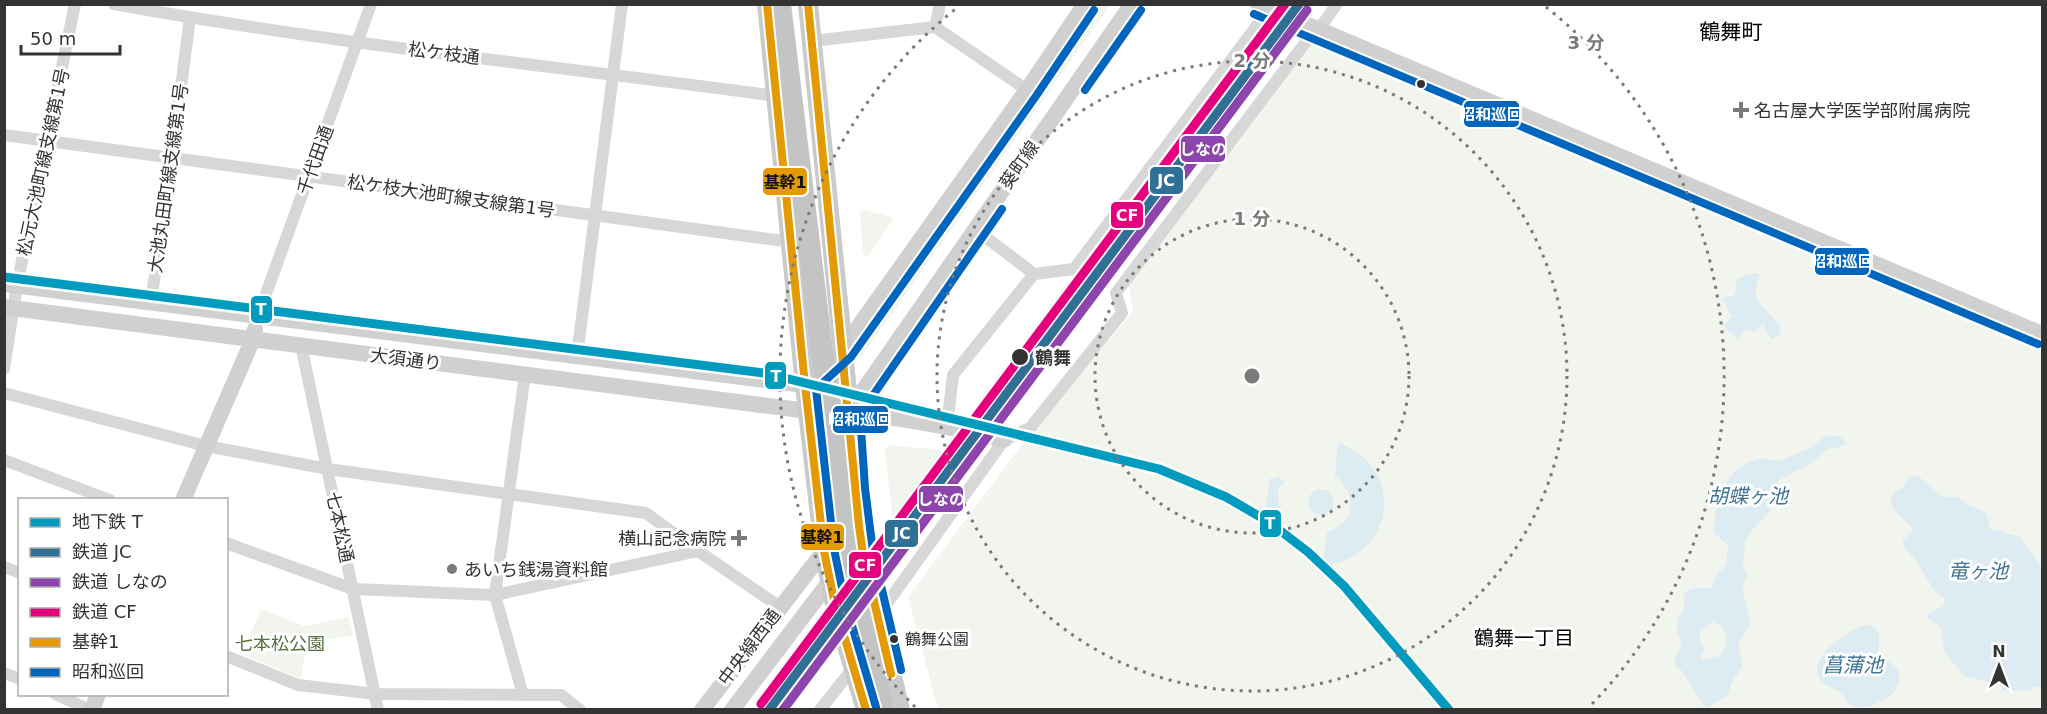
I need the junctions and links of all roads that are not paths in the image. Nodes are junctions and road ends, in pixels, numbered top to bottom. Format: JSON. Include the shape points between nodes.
{"nodes":[{"id":1,"x":75,"y":4,"type":"edge"},
{"id":2,"x":114,"y":4,"type":"edge"},
{"id":3,"x":371,"y":4,"type":"edge"},
{"id":4,"x":622,"y":4,"type":"edge"},
{"id":5,"x":767,"y":4,"type":"edge"},
{"id":6,"x":780,"y":4,"type":"edge"},
{"id":7,"x":808,"y":4,"type":"edge"},
{"id":8,"x":940,"y":4,"type":"edge"},
{"id":9,"x":1085,"y":4,"type":"edge"},
{"id":10,"x":1132,"y":4,"type":"edge"},
{"id":11,"x":1333,"y":9,"type":"edge"},
{"id":12,"x":1265,"y":10,"type":"edge"},
{"id":13,"x":190,"y":18,"type":"junction"},
{"id":14,"x":935,"y":27,"type":"junction"},
{"id":15,"x":1319,"y":29,"type":"junction"},
{"id":16,"x":812,"y":40,"type":"junction"},
{"id":17,"x":357,"y":42,"type":"junction"},
{"id":18,"x":614,"y":75,"type":"junction"},
{"id":19,"x":1027,"y":90,"type":"junction"},
{"id":20,"x":776,"y":96,"type":"junction"},
{"id":21,"x":4,"y":135,"type":"edge"},
{"id":22,"x":47,"y":141,"type":"junction"},
{"id":23,"x":172,"y":156,"type":"junction"},
{"id":24,"x":309,"y":177,"type":"junction"},
{"id":25,"x":595,"y":216,"type":"junction"},
{"id":26,"x":975,"y":229,"type":"junction"},
{"id":27,"x":790,"y":242,"type":"junction"},
{"id":28,"x":1034,"y":274,"type":"junction"},
{"id":29,"x":11,"y":284,"type":"edge"},
{"id":30,"x":151,"y":302,"type":"junction"},
{"id":31,"x":9,"y":308,"type":"edge"},
{"id":32,"x":258,"y":316,"type":"junction"},
{"id":33,"x":2043,"y":334,"type":"edge"},
{"id":34,"x":301,"y":345,"type":"junction"},
{"id":35,"x":249,"y":347,"type":"junction"},
{"id":36,"x":842,"y":351,"type":"junction"},
{"id":37,"x":577,"y":356,"type":"junction"},
{"id":38,"x":4,"y":369,"type":"edge"},
{"id":39,"x":525,"y":374,"type":"junction"},
{"id":40,"x":805,"y":385,"type":"junction"},
{"id":41,"x":4,"y":393,"type":"edge"},
{"id":42,"x":808,"y":411,"type":"junction"},
{"id":43,"x":849,"y":411,"type":"junction"},
{"id":44,"x":947,"y":426,"type":"junction"},
{"id":45,"x":1004,"y":440,"type":"junction"},
{"id":46,"x":206,"y":446,"type":"junction"},
{"id":47,"x":4,"y":460,"type":"edge"},
{"id":48,"x":328,"y":469,"type":"junction"},
{"id":49,"x":508,"y":494,"type":"junction"},
{"id":50,"x":105,"y":498,"type":"edge"},
{"id":51,"x":184,"y":498,"type":"edge"},
{"id":52,"x":858,"y":526,"type":"junction"},
{"id":53,"x":228,"y":544,"type":"edge"},
{"id":54,"x":698,"y":551,"type":"junction"},
{"id":55,"x":824,"y":551,"type":"junction"},
{"id":56,"x":863,"y":554,"type":"junction"},
{"id":57,"x":830,"y":581,"type":"junction"},
{"id":58,"x":353,"y":589,"type":"junction"},
{"id":59,"x":495,"y":595,"type":"junction"},
{"id":60,"x":780,"y":607,"type":"junction"},
{"id":61,"x":878,"y":616,"type":"junction"},
{"id":62,"x":228,"y":657,"type":"edge"},
{"id":63,"x":854,"y":668,"type":"junction"},
{"id":64,"x":376,"y":694,"type":"junction"},
{"id":65,"x":523,"y":695,"type":"junction"},
{"id":66,"x":60,"y":696,"type":"edge"},
{"id":67,"x":97,"y":696,"type":"edge"},
{"id":68,"x":91,"y":710,"type":"edge"},
{"id":69,"x":378,"y":710,"type":"edge"},
{"id":70,"x":580,"y":710,"type":"edge"},
{"id":71,"x":702,"y":710,"type":"edge"},
{"id":72,"x":732,"y":710,"type":"edge"},
{"id":73,"x":820,"y":710,"type":"edge"},
{"id":74,"x":866,"y":710,"type":"edge"},
{"id":75,"x":883,"y":710,"type":"edge"},
{"id":76,"x":900,"y":710,"type":"edge"}],
"edges":[{"from":1,"to":22,"type":"street","name":"松元大池町線支線第1号"},
{"from":2,"to":13,"type":"street","name":"松ケ枝通"},
{"from":3,"to":17,"type":"street","name":"千代田通"},
{"from":4,"to":18,"type":"street"},
{"from":5,"to":20,"type":"main road"},
{"from":6,"to":75,"type":"highway","bridge":true,"via":[[841,505]]},
{"from":7,"to":16,"type":"main road"},
{"from":8,"to":14,"type":"street"},
{"from":9,"to":19,"type":"street","name":"葵町線"},
{"from":10,"to":26,"type":"street","name":"葵町線"},
{"from":11,"to":15,"type":"street"},
{"from":12,"to":15,"type":"street"},
{"from":12,"to":28,"type":"street","via":[[1074,269]]},
{"from":13,"to":17,"type":"street","name":"松ケ枝通"},
{"from":13,"to":23,"type":"street","name":"大池丸田町線支線第1号"},
{"from":14,"to":16,"type":"street"},
{"from":14,"to":19,"type":"street"},
{"from":15,"to":33,"type":"street"},
{"from":15,"to":45,"type":"street","via":[[1116,293],[1122,313],[1030,428]]},
{"from":16,"to":36,"type":"main road"},
{"from":17,"to":18,"type":"street","name":"松ケ枝通"},
{"from":17,"to":24,"type":"street","name":"千代田通"},
{"from":18,"to":20,"type":"street","name":"松ケ枝通"},
{"from":18,"to":25,"type":"street"},
{"from":19,"to":36,"type":"street","name":"葵町線"},
{"from":20,"to":27,"type":"main road"},
{"from":21,"to":22,"type":"street","name":"松ケ枝大池町線支線第1号"},
{"from":22,"to":23,"type":"street","name":"松ケ枝大池町線支線第1号"},
{"from":22,"to":29,"type":"street","name":"松元大池町線支線第1号"},
{"from":23,"to":24,"type":"street","name":"松ケ枝大池町線支線第1号"},
{"from":23,"to":30,"type":"street","name":"大池丸田町線支線第1号"},
{"from":24,"to":25,"type":"street","name":"松ケ枝大池町線支線第1号"},
{"from":24,"to":32,"type":"street","name":"千代田通"},
{"from":25,"to":27,"type":"street","name":"松ケ枝大池町線支線第1号"},
{"from":25,"to":37,"type":"street"},
{"from":26,"to":28,"type":"street"},
{"from":26,"to":43,"type":"street","name":"葵町線"},
{"from":27,"to":40,"type":"main road"},
{"from":28,"to":44,"type":"street","via":[[953,375]]},
{"from":29,"to":30,"type":"street","name":"大須通り"},
{"from":29,"to":31,"type":"street","name":"松元大池町線支線第1号"},
{"from":30,"to":32,"type":"street","name":"大須通り"},
{"from":31,"to":35,"type":"street","name":"大須通り"},
{"from":31,"to":38,"type":"street","name":"松元大池町線支線第1号"},
{"from":32,"to":35,"type":"street"},
{"from":32,"to":37,"type":"street","name":"大須通り"},
{"from":34,"to":35,"type":"street","name":"大須通り"},
{"from":34,"to":39,"type":"street","name":"大須通り"},
{"from":34,"to":48,"type":"street","name":"七本松通"},
{"from":35,"to":46,"type":"street"},
{"from":36,"to":40,"type":"street","name":"葵町線"},
{"from":36,"to":43,"type":"main road"},
{"from":37,"to":40,"type":"street","name":"大須通り"},
{"from":39,"to":42,"type":"street","name":"大須通り"},
{"from":39,"to":49,"type":"street"},
{"from":40,"to":42,"type":"main road"},
{"from":40,"to":43,"type":"street"},
{"from":41,"to":46,"type":"street"},
{"from":42,"to":43,"type":"street"},
{"from":42,"to":55,"type":"main road"},
{"from":43,"to":44,"type":"street"},
{"from":43,"to":52,"type":"main road"},
{"from":44,"to":45,"type":"street"},
{"from":45,"to":61,"type":"street"},
{"from":46,"to":48,"type":"street"},
{"from":46,"to":51,"type":"street"},
{"from":47,"to":50,"type":"street"},
{"from":48,"to":49,"type":"street"},
{"from":48,"to":58,"type":"street","name":"七本松通"},
{"from":49,"to":54,"type":"street","via":[[646,513]]},
{"from":49,"to":59,"type":"street"},
{"from":52,"to":55,"type":"street","name":"中央線西通"},
{"from":52,"to":56,"type":"main road"},
{"from":53,"to":58,"type":"street"},
{"from":54,"to":59,"type":"street"},
{"from":54,"to":60,"type":"street"},
{"from":55,"to":57,"type":"main road"},
{"from":55,"to":60,"type":"street","name":"中央線西通"},
{"from":56,"to":57,"type":"street","name":"中央線西通"},
{"from":56,"to":61,"type":"main road"},
{"from":57,"to":63,"type":"main road"},
{"from":57,"to":72,"type":"street","name":"中央線西通"},
{"from":58,"to":59,"type":"street"},
{"from":58,"to":64,"type":"street","name":"七本松通"},
{"from":59,"to":65,"type":"street"},
{"from":60,"to":71,"type":"street","name":"中央線西通"},
{"from":61,"to":76,"type":"main road"},
{"from":62,"to":64,"type":"street","via":[[298,685]]},
{"from":63,"to":73,"type":"street"},
{"from":63,"to":74,"type":"main road"},
{"from":64,"to":65,"type":"street"},
{"from":64,"to":69,"type":"street","name":"七本松通"},
{"from":65,"to":70,"type":"street","via":[[561,695]]},
{"from":66,"to":68,"type":"street"},
{"from":67,"to":68,"type":"street"}]}
